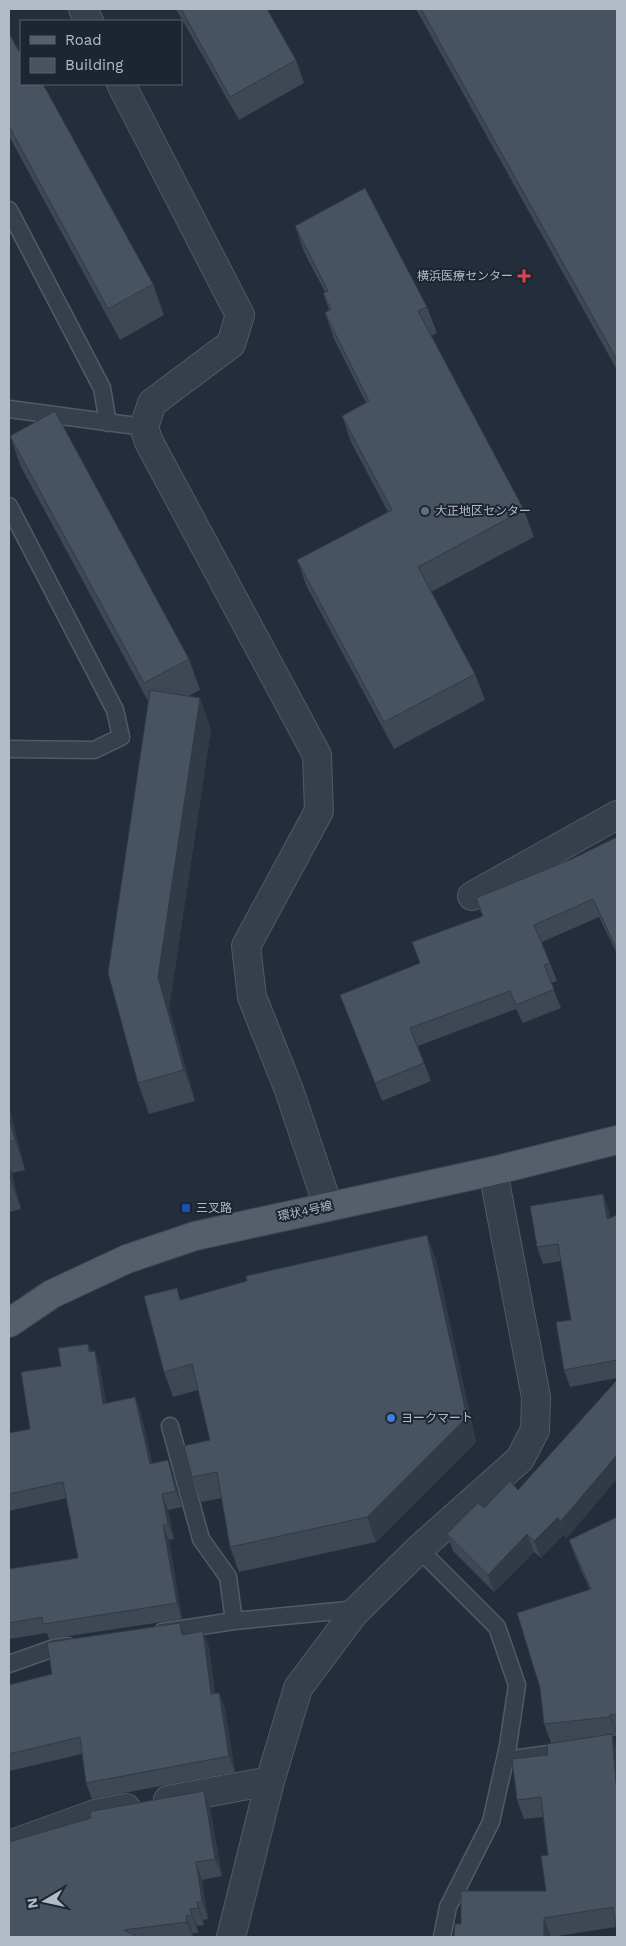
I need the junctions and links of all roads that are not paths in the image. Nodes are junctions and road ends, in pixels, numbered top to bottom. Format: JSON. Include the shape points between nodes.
{"nodes":[{"id":1,"x":122,"y":85,"type":"edge"},
{"id":2,"x":9,"y":210,"type":"edge"},
{"id":3,"x":9,"y":408,"type":"edge"},
{"id":4,"x":108,"y":423,"type":"junction"},
{"id":5,"x":144,"y":427,"type":"junction"},
{"id":6,"x":9,"y":506,"type":"edge"},
{"id":7,"x":9,"y":748,"type":"edge"},
{"id":8,"x":617,"y":816,"type":"edge"},
{"id":9,"x":472,"y":896,"type":"dead end"},
{"id":10,"x":617,"y":1140,"type":"edge"},
{"id":11,"x":493,"y":1171,"type":"junction"},
{"id":12,"x":328,"y":1206,"type":"junction"},
{"id":13,"x":9,"y":1323,"type":"edge"},
{"id":14,"x":170,"y":1426,"type":"dead end"},
{"id":15,"x":419,"y":1549,"type":"junction"},
{"id":16,"x":358,"y":1609,"type":"junction"},
{"id":17,"x":234,"y":1621,"type":"junction"},
{"id":18,"x":148,"y":1634,"type":"edge"},
{"id":19,"x":82,"y":1643,"type":"edge"},
{"id":20,"x":9,"y":1664,"type":"edge"},
{"id":21,"x":584,"y":1749,"type":"edge"},
{"id":22,"x":505,"y":1760,"type":"junction"},
{"id":23,"x":270,"y":1781,"type":"junction"},
{"id":24,"x":9,"y":1845,"type":"edge"},
{"id":25,"x":231,"y":1937,"type":"edge"},
{"id":26,"x":442,"y":1937,"type":"edge"}],
"edges":[{"from":1,"to":5,"type":"street","via":[[240,315],[231,344],[152,403]]},
{"from":2,"to":4,"type":"lane","via":[[102,388]]},
{"from":3,"to":4,"type":"lane"},
{"from":4,"to":5,"type":"lane"},
{"from":5,"to":12,"type":"street","via":[[149,442],[317,755],[319,811],[246,946],[252,997],[289,1090]]},
{"from":6,"to":7,"type":"lane","via":[[115,710],[121,737],[94,750]]},
{"from":8,"to":9,"type":"street"},
{"from":10,"to":11,"type":"main road","name":"環状4号線"},
{"from":11,"to":12,"type":"main road","name":"環状4号線"},
{"from":11,"to":15,"type":"street","via":[[536,1397],[535,1430],[520,1459]]},
{"from":12,"to":13,"type":"main road","name":"環状4号線","via":[[195,1236],[127,1259],[52,1294]]},
{"from":14,"to":17,"type":"lane","via":[[201,1539],[228,1577]]},
{"from":15,"to":16,"type":"street"},
{"from":15,"to":22,"type":"lane","via":[[496,1627],[517,1684]]},
{"from":16,"to":17,"type":"lane"},
{"from":16,"to":23,"type":"street","via":[[298,1688]]},
{"from":17,"to":18,"type":"lane"},
{"from":19,"to":20,"type":"lane","via":[[54,1648]]},
{"from":21,"to":22,"type":"lane"},
{"from":22,"to":26,"type":"lane","via":[[491,1822],[448,1907]]},
{"from":23,"to":24,"type":"street","via":[[95,1814]]},
{"from":23,"to":25,"type":"street"}]}
